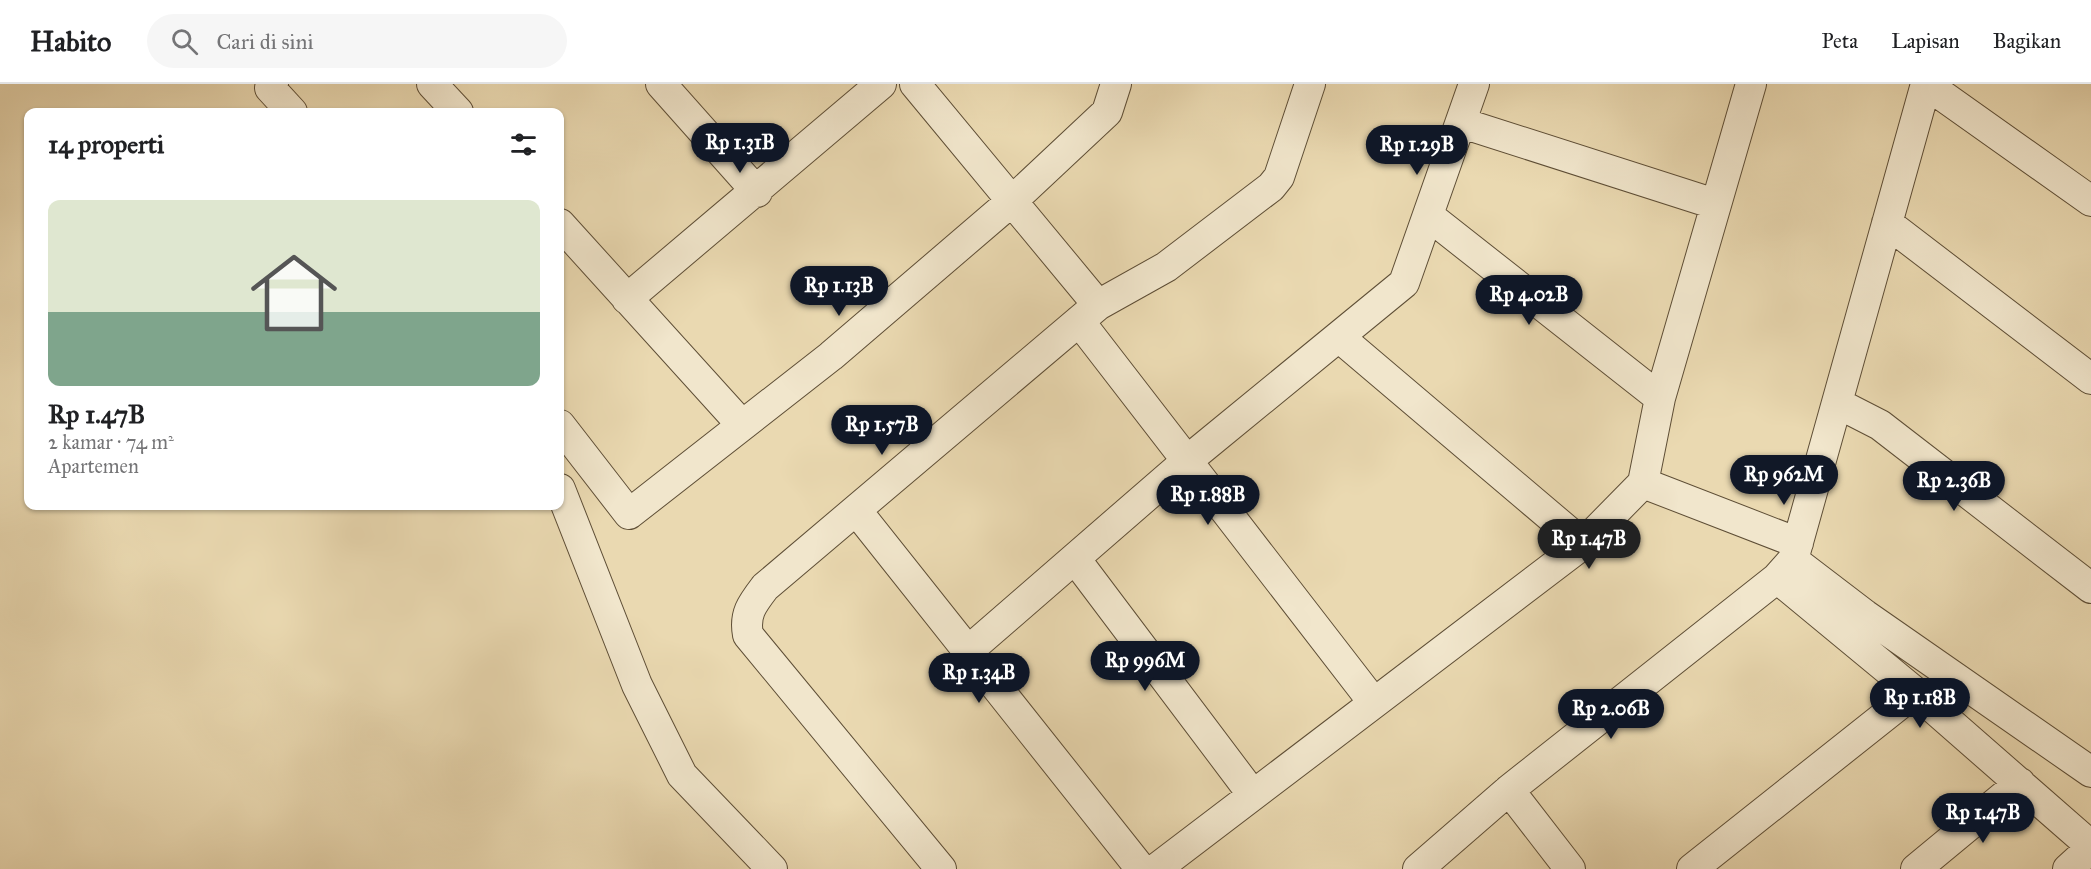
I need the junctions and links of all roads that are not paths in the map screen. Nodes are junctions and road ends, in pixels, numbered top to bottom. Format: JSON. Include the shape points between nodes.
{"nodes":[{"id":1,"x":432,"y":84,"type":"edge"},
{"id":2,"x":661,"y":84,"type":"edge"},
{"id":3,"x":881,"y":84,"type":"edge"},
{"id":4,"x":915,"y":84,"type":"edge"},
{"id":5,"x":1116,"y":84,"type":"edge"},
{"id":6,"x":1310,"y":84,"type":"edge"},
{"id":7,"x":1473,"y":84,"type":"edge"},
{"id":8,"x":1751,"y":84,"type":"edge"},
{"id":9,"x":1926,"y":84,"type":"edge"},
{"id":10,"x":270,"y":85,"type":"edge"},
{"id":11,"x":289,"y":108,"type":"edge"},
{"id":12,"x":454,"y":108,"type":"edge"},
{"id":13,"x":1462,"y":123,"type":"junction"},
{"id":14,"x":757,"y":192,"type":"junction"},
{"id":15,"x":1011,"y":201,"type":"junction"},
{"id":16,"x":2091,"y":201,"type":"edge"},
{"id":17,"x":1715,"y":204,"type":"junction"},
{"id":18,"x":1429,"y":216,"type":"junction"},
{"id":19,"x":1887,"y":223,"type":"junction"},
{"id":20,"x":564,"y":228,"type":"edge"},
{"id":21,"x":627,"y":298,"type":"junction"},
{"id":22,"x":1088,"y":313,"type":"junction"},
{"id":23,"x":1340,"y":338,"type":"junction"},
{"id":24,"x":2091,"y":379,"type":"edge"},
{"id":25,"x":1660,"y":398,"type":"junction"},
{"id":26,"x":1837,"y":403,"type":"junction"},
{"id":27,"x":742,"y":425,"type":"junction"},
{"id":28,"x":564,"y":430,"type":"edge"},
{"id":29,"x":1188,"y":460,"type":"junction"},
{"id":30,"x":1643,"y":483,"type":"junction"},
{"id":31,"x":564,"y":499,"type":"edge"},
{"id":32,"x":856,"y":510,"type":"junction"},
{"id":33,"x":1582,"y":544,"type":"junction"},
{"id":34,"x":1076,"y":560,"type":"junction"},
{"id":35,"x":1790,"y":560,"type":"junction"},
{"id":36,"x":2091,"y":588,"type":"edge"},
{"id":37,"x":968,"y":651,"type":"junction"},
{"id":38,"x":1914,"y":692,"type":"junction"},
{"id":39,"x":1374,"y":703,"type":"junction"},
{"id":40,"x":2091,"y":772,"type":"edge"},
{"id":41,"x":2019,"y":783,"type":"junction"},
{"id":42,"x":1509,"y":790,"type":"junction"},
{"id":43,"x":1253,"y":795,"type":"junction"},
{"id":44,"x":2091,"y":847,"type":"edge"},
{"id":45,"x":772,"y":869,"type":"edge"},
{"id":46,"x":941,"y":869,"type":"edge"},
{"id":47,"x":1141,"y":869,"type":"edge"},
{"id":48,"x":1156,"y":869,"type":"edge"},
{"id":49,"x":1418,"y":869,"type":"edge"},
{"id":50,"x":1570,"y":869,"type":"edge"},
{"id":51,"x":1692,"y":869,"type":"edge"},
{"id":52,"x":1916,"y":869,"type":"edge"},
{"id":53,"x":2068,"y":869,"type":"edge"}],
"edges":[{"from":1,"to":12,"type":"street"},
{"from":2,"to":14,"type":"street"},
{"from":3,"to":14,"type":"street"},
{"from":4,"to":15,"type":"street"},
{"from":5,"to":15,"type":"street","via":[[1107,112]]},
{"from":6,"to":22,"type":"street","via":[[1279,177],[1271,187],[1166,267]]},
{"from":7,"to":13,"type":"street"},
{"from":8,"to":17,"type":"street"},
{"from":9,"to":16,"type":"street"},
{"from":9,"to":19,"type":"street"},
{"from":10,"to":11,"type":"street"},
{"from":13,"to":17,"type":"street"},
{"from":13,"to":18,"type":"street"},
{"from":14,"to":21,"type":"street"},
{"from":15,"to":22,"type":"street"},
{"from":15,"to":27,"type":"street","via":[[831,356]]},
{"from":17,"to":25,"type":"street"},
{"from":18,"to":23,"type":"street","via":[[1404,283]]},
{"from":18,"to":25,"type":"street"},
{"from":19,"to":24,"type":"street"},
{"from":19,"to":26,"type":"street"},
{"from":20,"to":21,"type":"street"},
{"from":21,"to":27,"type":"street"},
{"from":22,"to":29,"type":"street"},
{"from":22,"to":32,"type":"street"},
{"from":23,"to":29,"type":"street"},
{"from":23,"to":33,"type":"street"},
{"from":25,"to":30,"type":"street"},
{"from":26,"to":35,"type":"street"},
{"from":26,"to":36,"type":"street","via":[[1880,425]]},
{"from":27,"to":28,"type":"street","via":[[629,514]]},
{"from":29,"to":34,"type":"street"},
{"from":29,"to":39,"type":"street"},
{"from":30,"to":33,"type":"street"},
{"from":30,"to":35,"type":"street"},
{"from":31,"to":45,"type":"street","via":[[637,686],[682,775]]},
{"from":32,"to":37,"type":"street"},
{"from":32,"to":46,"type":"street","via":[[765,587],[745,618],[748,635]]},
{"from":33,"to":39,"type":"street"},
{"from":34,"to":37,"type":"street"},
{"from":34,"to":43,"type":"street"},
{"from":35,"to":38,"type":"street"},
{"from":35,"to":40,"type":"street"},
{"from":35,"to":42,"type":"street"},
{"from":37,"to":47,"type":"street"},
{"from":38,"to":41,"type":"street"},
{"from":38,"to":51,"type":"street"},
{"from":39,"to":43,"type":"street"},
{"from":41,"to":44,"type":"street"},
{"from":41,"to":52,"type":"street"},
{"from":42,"to":49,"type":"street"},
{"from":42,"to":50,"type":"street"},
{"from":43,"to":48,"type":"street"},
{"from":44,"to":53,"type":"street"}]}
